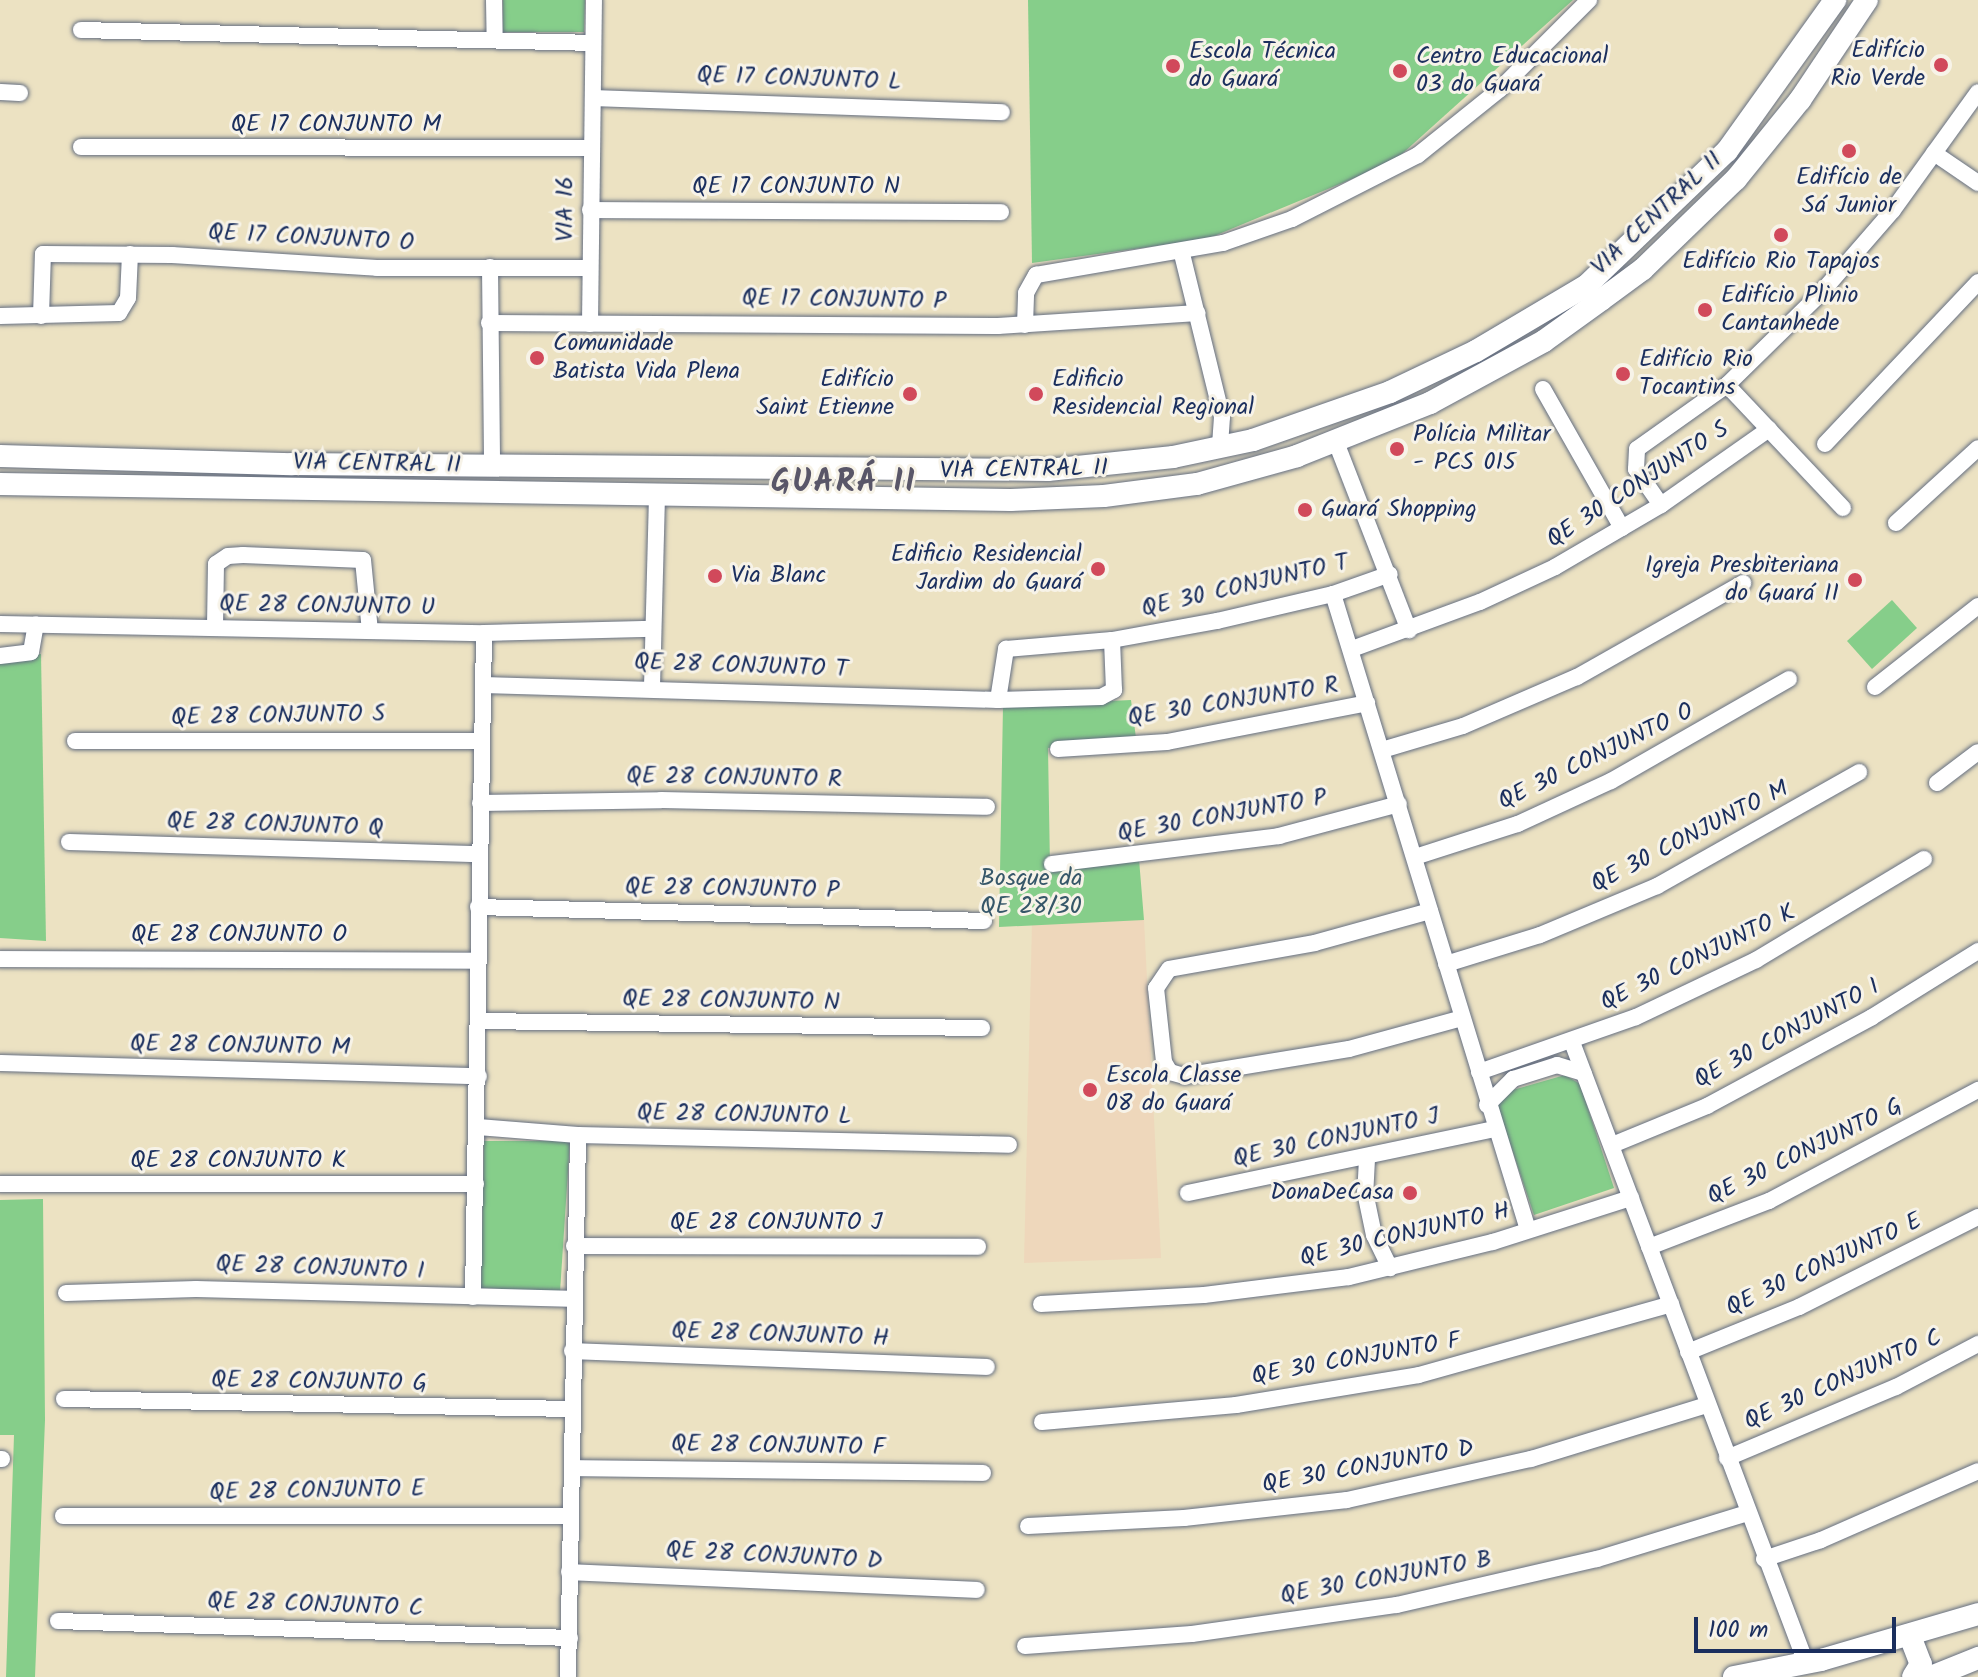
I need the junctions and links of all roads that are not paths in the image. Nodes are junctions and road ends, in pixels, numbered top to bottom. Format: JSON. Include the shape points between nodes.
{"nodes":[{"id":1,"x":494,"y":0,"type":"edge"},
{"id":2,"x":594,"y":0,"type":"edge"},
{"id":3,"x":1589,"y":0,"type":"edge"},
{"id":4,"x":1835,"y":0,"type":"edge"},
{"id":5,"x":1867,"y":0,"type":"edge"},
{"id":6,"x":81,"y":30,"type":"dead end"},
{"id":7,"x":495,"y":39,"type":"junction"},
{"id":8,"x":593,"y":43,"type":"junction"},
{"id":9,"x":0,"y":92,"type":"edge"},
{"id":10,"x":1978,"y":92,"type":"edge"},
{"id":11,"x":20,"y":93,"type":"dead end"},
{"id":12,"x":593,"y":98,"type":"junction"},
{"id":13,"x":1002,"y":112,"type":"dead end"},
{"id":14,"x":81,"y":147,"type":"dead end"},
{"id":15,"x":590,"y":148,"type":"junction"},
{"id":16,"x":1934,"y":153,"type":"junction"},
{"id":17,"x":1978,"y":183,"type":"edge"},
{"id":18,"x":590,"y":210,"type":"junction"},
{"id":19,"x":1001,"y":212,"type":"dead end"},
{"id":20,"x":130,"y":254,"type":"junction"},
{"id":21,"x":1182,"y":254,"type":"junction"},
{"id":22,"x":490,"y":267,"type":"junction"},
{"id":23,"x":590,"y":268,"type":"junction"},
{"id":24,"x":1978,"y":282,"type":"edge"},
{"id":25,"x":1198,"y":313,"type":"junction"},
{"id":26,"x":0,"y":316,"type":"edge"},
{"id":27,"x":41,"y":316,"type":"junction"},
{"id":28,"x":1530,"y":320,"type":"junction"},
{"id":29,"x":489,"y":323,"type":"junction"},
{"id":30,"x":590,"y":324,"type":"junction"},
{"id":31,"x":1025,"y":325,"type":"junction"},
{"id":32,"x":1544,"y":341,"type":"junction"},
{"id":33,"x":1727,"y":385,"type":"junction"},
{"id":34,"x":1543,"y":389,"type":"dead end"},
{"id":35,"x":1222,"y":417,"type":"junction"},
{"id":36,"x":1769,"y":429,"type":"junction"},
{"id":37,"x":1253,"y":440,"type":"junction"},
{"id":38,"x":1336,"y":442,"type":"junction"},
{"id":39,"x":1825,"y":444,"type":"dead end"},
{"id":40,"x":1220,"y":448,"type":"junction"},
{"id":41,"x":1978,"y":448,"type":"edge"},
{"id":42,"x":0,"y":456,"type":"edge"},
{"id":43,"x":354,"y":465,"type":"junction"},
{"id":44,"x":492,"y":467,"type":"junction"},
{"id":45,"x":1099,"y":467,"type":"junction"},
{"id":46,"x":906,"y":470,"type":"junction"},
{"id":47,"x":0,"y":484,"type":"edge"},
{"id":48,"x":353,"y":489,"type":"junction"},
{"id":49,"x":657,"y":494,"type":"junction"},
{"id":50,"x":1104,"y":496,"type":"junction"},
{"id":51,"x":906,"y":499,"type":"junction"},
{"id":52,"x":1661,"y":505,"type":"junction"},
{"id":53,"x":1843,"y":508,"type":"dead end"},
{"id":54,"x":1896,"y":523,"type":"dead end"},
{"id":55,"x":1622,"y":528,"type":"junction"},
{"id":56,"x":1390,"y":574,"type":"junction"},
{"id":57,"x":1743,"y":583,"type":"dead end"},
{"id":58,"x":1333,"y":594,"type":"junction"},
{"id":59,"x":1978,"y":606,"type":"edge"},
{"id":60,"x":0,"y":624,"type":"edge"},
{"id":61,"x":36,"y":624,"type":"junction"},
{"id":62,"x":215,"y":627,"type":"junction"},
{"id":63,"x":653,"y":629,"type":"junction"},
{"id":64,"x":1409,"y":630,"type":"junction"},
{"id":65,"x":370,"y":631,"type":"junction"},
{"id":66,"x":484,"y":633,"type":"junction"},
{"id":67,"x":1112,"y":640,"type":"junction"},
{"id":68,"x":1352,"y":649,"type":"junction"},
{"id":69,"x":0,"y":656,"type":"edge"},
{"id":70,"x":1789,"y":679,"type":"dead end"},
{"id":71,"x":483,"y":685,"type":"junction"},
{"id":72,"x":652,"y":687,"type":"junction"},
{"id":73,"x":1875,"y":687,"type":"dead end"},
{"id":74,"x":998,"y":700,"type":"junction"},
{"id":75,"x":1367,"y":703,"type":"junction"},
{"id":76,"x":75,"y":741,"type":"dead end"},
{"id":77,"x":482,"y":741,"type":"junction"},
{"id":78,"x":1058,"y":749,"type":"dead end"},
{"id":79,"x":1382,"y":750,"type":"junction"},
{"id":80,"x":1978,"y":752,"type":"edge"},
{"id":81,"x":1859,"y":772,"type":"dead end"},
{"id":82,"x":1937,"y":783,"type":"dead end"},
{"id":83,"x":480,"y":803,"type":"junction"},
{"id":84,"x":1399,"y":804,"type":"junction"},
{"id":85,"x":987,"y":807,"type":"dead end"},
{"id":86,"x":69,"y":842,"type":"dead end"},
{"id":87,"x":480,"y":854,"type":"junction"},
{"id":88,"x":1415,"y":857,"type":"junction"},
{"id":89,"x":1924,"y":859,"type":"dead end"},
{"id":90,"x":1052,"y":864,"type":"dead end"},
{"id":91,"x":478,"y":907,"type":"junction"},
{"id":92,"x":1430,"y":911,"type":"junction"},
{"id":93,"x":984,"y":921,"type":"dead end"},
{"id":94,"x":1978,"y":951,"type":"edge"},
{"id":95,"x":0,"y":959,"type":"edge"},
{"id":96,"x":478,"y":961,"type":"junction"},
{"id":97,"x":1446,"y":964,"type":"junction"},
{"id":98,"x":1462,"y":1018,"type":"junction"},
{"id":99,"x":479,"y":1021,"type":"junction"},
{"id":100,"x":982,"y":1028,"type":"dead end"},
{"id":101,"x":1572,"y":1042,"type":"junction"},
{"id":102,"x":0,"y":1063,"type":"edge"},
{"id":103,"x":1479,"y":1072,"type":"junction"},
{"id":104,"x":1584,"y":1073,"type":"junction"},
{"id":105,"x":479,"y":1076,"type":"junction"},
{"id":106,"x":1978,"y":1090,"type":"edge"},
{"id":107,"x":1487,"y":1105,"type":"junction"},
{"id":108,"x":478,"y":1127,"type":"junction"},
{"id":109,"x":1494,"y":1129,"type":"junction"},
{"id":110,"x":578,"y":1135,"type":"junction"},
{"id":111,"x":1009,"y":1145,"type":"dead end"},
{"id":112,"x":1612,"y":1145,"type":"junction"},
{"id":113,"x":1367,"y":1159,"type":"junction"},
{"id":114,"x":0,"y":1184,"type":"edge"},
{"id":115,"x":476,"y":1184,"type":"junction"},
{"id":116,"x":1188,"y":1193,"type":"dead end"},
{"id":117,"x":1631,"y":1198,"type":"junction"},
{"id":118,"x":1978,"y":1217,"type":"edge"},
{"id":119,"x":1528,"y":1230,"type":"junction"},
{"id":120,"x":574,"y":1246,"type":"junction"},
{"id":121,"x":978,"y":1247,"type":"dead end"},
{"id":122,"x":1649,"y":1247,"type":"junction"},
{"id":123,"x":1390,"y":1268,"type":"junction"},
{"id":124,"x":66,"y":1293,"type":"dead end"},
{"id":125,"x":473,"y":1297,"type":"junction"},
{"id":126,"x":573,"y":1299,"type":"junction"},
{"id":127,"x":1041,"y":1304,"type":"dead end"},
{"id":128,"x":1671,"y":1304,"type":"junction"},
{"id":129,"x":1978,"y":1344,"type":"edge"},
{"id":130,"x":572,"y":1351,"type":"junction"},
{"id":131,"x":1688,"y":1352,"type":"junction"},
{"id":132,"x":987,"y":1367,"type":"dead end"},
{"id":133,"x":64,"y":1399,"type":"dead end"},
{"id":134,"x":1707,"y":1405,"type":"junction"},
{"id":135,"x":572,"y":1409,"type":"junction"},
{"id":136,"x":1042,"y":1422,"type":"dead end"},
{"id":137,"x":1727,"y":1458,"type":"junction"},
{"id":138,"x":572,"y":1468,"type":"junction"},
{"id":139,"x":1978,"y":1471,"type":"edge"},
{"id":140,"x":983,"y":1473,"type":"dead end"},
{"id":141,"x":1747,"y":1513,"type":"junction"},
{"id":142,"x":63,"y":1516,"type":"dead end"},
{"id":143,"x":570,"y":1516,"type":"junction"},
{"id":144,"x":1028,"y":1526,"type":"dead end"},
{"id":145,"x":1764,"y":1559,"type":"junction"},
{"id":146,"x":569,"y":1572,"type":"junction"},
{"id":147,"x":977,"y":1590,"type":"dead end"},
{"id":148,"x":1978,"y":1614,"type":"edge"},
{"id":149,"x":58,"y":1621,"type":"dead end"},
{"id":150,"x":1910,"y":1636,"type":"junction"},
{"id":151,"x":570,"y":1638,"type":"junction"},
{"id":152,"x":1025,"y":1646,"type":"dead end"},
{"id":153,"x":1978,"y":1658,"type":"edge"},
{"id":154,"x":1806,"y":1663,"type":"junction"},
{"id":155,"x":568,"y":1677,"type":"edge"},
{"id":156,"x":1734,"y":1677,"type":"edge"},
{"id":157,"x":1913,"y":1677,"type":"edge"},
{"id":158,"x":1931,"y":1677,"type":"edge"}],
"edges":[{"from":1,"to":7,"type":"street"},
{"from":2,"to":8,"type":"street","name":"VIA 16"},
{"from":3,"to":21,"type":"street","via":[[1500,89],[1418,155],[1292,219]]},
{"from":4,"to":28,"type":"street","name":"VIA CENTRAL II","via":[[1767,102],[1717,161],[1603,272]]},
{"from":5,"to":32,"type":"street","name":"VIA CENTRAL II","via":[[1800,100],[1736,179],[1631,279]]},
{"from":6,"to":7,"type":"street"},
{"from":7,"to":8,"type":"street"},
{"from":8,"to":12,"type":"street","name":"VIA 16"},
{"from":9,"to":11,"type":"street"},
{"from":10,"to":16,"type":"street"},
{"from":12,"to":13,"type":"street","name":"QE 17 CONJUNTO L"},
{"from":12,"to":15,"type":"street","name":"VIA 16"},
{"from":14,"to":15,"type":"street","name":"QE 17 CONJUNTO M"},
{"from":15,"to":18,"type":"street","name":"VIA 16"},
{"from":16,"to":17,"type":"street"},
{"from":16,"to":33,"type":"street","via":[[1820,294]]},
{"from":18,"to":19,"type":"street","name":"QE 17 CONJUNTO N"},
{"from":18,"to":23,"type":"street","name":"VIA 16"},
{"from":20,"to":22,"type":"street","name":"QE 17 CONJUNTO O","via":[[377,268]]},
{"from":20,"to":27,"type":"street","via":[[123,310]]},
{"from":20,"to":27,"type":"street","name":"QE 17 CONJUNTO O","via":[[43,254]]},
{"from":21,"to":25,"type":"street"},
{"from":21,"to":31,"type":"street","via":[[1036,275],[1026,293]]},
{"from":22,"to":23,"type":"street","name":"VIA 16"},
{"from":22,"to":29,"type":"street"},
{"from":23,"to":30,"type":"street"},
{"from":24,"to":39,"type":"street"},
{"from":25,"to":31,"type":"street","name":"QE 17 CONJUNTO P"},
{"from":25,"to":35,"type":"street"},
{"from":26,"to":27,"type":"street"},
{"from":28,"to":32,"type":"street"},
{"from":28,"to":37,"type":"street","name":"VIA CENTRAL II","via":[[1390,392]]},
{"from":29,"to":30,"type":"street","name":"QE 17 CONJUNTO P"},
{"from":29,"to":44,"type":"street"},
{"from":30,"to":31,"type":"street","name":"QE 17 CONJUNTO P"},
{"from":32,"to":38,"type":"street","name":"VIA CENTRAL II","via":[[1437,400]]},
{"from":33,"to":36,"type":"street"},
{"from":33,"to":52,"type":"street","via":[[1637,449],[1636,469]]},
{"from":34,"to":55,"type":"street"},
{"from":35,"to":37,"type":"street","via":[[1237,434]]},
{"from":35,"to":40,"type":"street"},
{"from":36,"to":52,"type":"street","name":"QE 30 CONJUNTO S"},
{"from":36,"to":53,"type":"street"},
{"from":37,"to":40,"type":"street","name":"VIA CENTRAL II"},
{"from":38,"to":50,"type":"street","name":"VIA CENTRAL II","via":[[1197,484]]},
{"from":38,"to":56,"type":"street","name":"QE 30 CONJUNTO T"},
{"from":40,"to":45,"type":"street","name":"VIA CENTRAL II"},
{"from":41,"to":54,"type":"street"},
{"from":42,"to":43,"type":"street","name":"VIA CENTRAL II"},
{"from":43,"to":44,"type":"street","name":"VIA CENTRAL II"},
{"from":43,"to":48,"type":"street"},
{"from":44,"to":46,"type":"street","name":"VIA CENTRAL II"},
{"from":45,"to":46,"type":"street","name":"VIA CENTRAL II"},
{"from":45,"to":50,"type":"street"},
{"from":46,"to":51,"type":"street"},
{"from":47,"to":48,"type":"street","name":"VIA CENTRAL II"},
{"from":48,"to":49,"type":"street","name":"VIA CENTRAL II"},
{"from":49,"to":51,"type":"street","name":"VIA CENTRAL II"},
{"from":49,"to":63,"type":"street"},
{"from":50,"to":51,"type":"street","name":"VIA CENTRAL II"},
{"from":52,"to":55,"type":"street","name":"QE 30 CONJUNTO S"},
{"from":55,"to":64,"type":"street","name":"QE 30 CONJUNTO S","via":[[1555,567]]},
{"from":56,"to":58,"type":"street","name":"QE 30 CONJUNTO T"},
{"from":56,"to":64,"type":"street"},
{"from":57,"to":79,"type":"street","via":[[1577,677],[1463,726]]},
{"from":58,"to":67,"type":"street","name":"QE 30 CONJUNTO T"},
{"from":58,"to":68,"type":"street"},
{"from":59,"to":73,"type":"street"},
{"from":60,"to":61,"type":"street","name":"QE 28 CONJUNTO U"},
{"from":61,"to":62,"type":"street","name":"QE 28 CONJUNTO U"},
{"from":61,"to":69,"type":"street","via":[[31,652]]},
{"from":62,"to":65,"type":"street","name":"QE 28 CONJUNTO U"},
{"from":62,"to":65,"type":"street","via":[[216,564],[243,555],[363,560]]},
{"from":63,"to":66,"type":"street","name":"QE 28 CONJUNTO U"},
{"from":63,"to":72,"type":"street"},
{"from":64,"to":68,"type":"street","name":"QE 30 CONJUNTO S"},
{"from":65,"to":66,"type":"street","name":"QE 28 CONJUNTO U"},
{"from":66,"to":71,"type":"street"},
{"from":67,"to":74,"type":"street","name":"QE 30 CONJUNTO T","via":[[1006,649]]},
{"from":67,"to":74,"type":"street","via":[[1114,686],[1107,697]]},
{"from":68,"to":75,"type":"street"},
{"from":70,"to":88,"type":"street","name":"QE 30 CONJUNTO O","via":[[1611,781],[1518,824]]},
{"from":71,"to":72,"type":"street","name":"QE 28 CONJUNTO T"},
{"from":71,"to":77,"type":"street"},
{"from":72,"to":74,"type":"street","name":"QE 28 CONJUNTO T"},
{"from":75,"to":78,"type":"street","name":"QE 30 CONJUNTO R","via":[[1167,742]]},
{"from":75,"to":79,"type":"street"},
{"from":76,"to":77,"type":"street","name":"QE 28 CONJUNTO S"},
{"from":77,"to":83,"type":"street"},
{"from":79,"to":84,"type":"street"},
{"from":80,"to":82,"type":"street"},
{"from":81,"to":97,"type":"street","name":"QE 30 CONJUNTO M","via":[[1657,886],[1540,935]]},
{"from":83,"to":85,"type":"street","name":"QE 28 CONJUNTO R","via":[[661,800]]},
{"from":83,"to":87,"type":"street"},
{"from":84,"to":88,"type":"street"},
{"from":84,"to":90,"type":"street","name":"QE 30 CONJUNTO P","via":[[1279,836]]},
{"from":86,"to":87,"type":"street","name":"QE 28 CONJUNTO Q"},
{"from":87,"to":91,"type":"street"},
{"from":88,"to":92,"type":"street"},
{"from":89,"to":101,"type":"street","name":"QE 30 CONJUNTO K","via":[[1783,946]]},
{"from":91,"to":93,"type":"street","name":"QE 28 CONJUNTO P"},
{"from":91,"to":96,"type":"street"},
{"from":92,"to":97,"type":"street"},
{"from":92,"to":98,"type":"street","via":[[1315,943],[1174,967],[1160,976],[1156,988],[1166,1068],[1184,1076],[1314,1055]]},
{"from":94,"to":112,"type":"street","name":"QE 30 CONJUNTO I","via":[[1872,1017],[1707,1106]]},
{"from":95,"to":96,"type":"street","name":"QE 28 CONJUNTO O"},
{"from":96,"to":99,"type":"street"},
{"from":97,"to":98,"type":"street"},
{"from":98,"to":103,"type":"street"},
{"from":99,"to":100,"type":"street","name":"QE 28 CONJUNTO N"},
{"from":99,"to":105,"type":"street"},
{"from":101,"to":103,"type":"street","name":"QE 30 CONJUNTO K"},
{"from":101,"to":104,"type":"street"},
{"from":102,"to":105,"type":"street","name":"QE 28 CONJUNTO M"},
{"from":103,"to":107,"type":"street"},
{"from":104,"to":107,"type":"street","via":[[1557,1065],[1513,1079]]},
{"from":104,"to":112,"type":"street"},
{"from":105,"to":108,"type":"street"},
{"from":106,"to":122,"type":"street","name":"QE 30 CONJUNTO G","via":[[1780,1196]]},
{"from":107,"to":109,"type":"street"},
{"from":108,"to":110,"type":"street","name":"QE 28 CONJUNTO L"},
{"from":108,"to":115,"type":"street"},
{"from":109,"to":113,"type":"street","name":"QE 30 CONJUNTO J"},
{"from":109,"to":119,"type":"street"},
{"from":110,"to":111,"type":"street","name":"QE 28 CONJUNTO L"},
{"from":110,"to":120,"type":"street"},
{"from":112,"to":117,"type":"street"},
{"from":113,"to":116,"type":"street","name":"QE 30 CONJUNTO J"},
{"from":113,"to":123,"type":"street","via":[[1365,1192],[1374,1235]]},
{"from":114,"to":115,"type":"street","name":"QE 28 CONJUNTO K"},
{"from":115,"to":125,"type":"street"},
{"from":117,"to":119,"type":"street","name":"QE 30 CONJUNTO H"},
{"from":117,"to":122,"type":"street"},
{"from":118,"to":131,"type":"street","name":"QE 30 CONJUNTO E","via":[[1799,1307]]},
{"from":119,"to":123,"type":"street","name":"QE 30 CONJUNTO H"},
{"from":120,"to":121,"type":"street","name":"QE 28 CONJUNTO J"},
{"from":120,"to":126,"type":"street"},
{"from":122,"to":128,"type":"street"},
{"from":123,"to":127,"type":"street","name":"QE 30 CONJUNTO H","via":[[1248,1291]]},
{"from":124,"to":125,"type":"street","name":"QE 28 CONJUNTO I","via":[[196,1289]]},
{"from":125,"to":126,"type":"street","name":"QE 28 CONJUNTO I"},
{"from":126,"to":130,"type":"street"},
{"from":128,"to":131,"type":"street"},
{"from":128,"to":136,"type":"street","name":"QE 30 CONJUNTO F","via":[[1419,1375],[1236,1405]]},
{"from":129,"to":137,"type":"street","name":"QE 30 CONJUNTO C","via":[[1896,1387]]},
{"from":130,"to":132,"type":"street","name":"QE 28 CONJUNTO H"},
{"from":130,"to":135,"type":"street"},
{"from":131,"to":134,"type":"street"},
{"from":133,"to":135,"type":"street","name":"QE 28 CONJUNTO G"},
{"from":134,"to":137,"type":"street"},
{"from":134,"to":144,"type":"street","name":"QE 30 CONJUNTO D","via":[[1531,1459],[1347,1500],[1184,1518]]},
{"from":135,"to":138,"type":"street"},
{"from":137,"to":141,"type":"street"},
{"from":138,"to":140,"type":"street","name":"QE 28 CONJUNTO F"},
{"from":138,"to":143,"type":"street"},
{"from":139,"to":145,"type":"street","via":[[1834,1535]]},
{"from":141,"to":145,"type":"street"},
{"from":141,"to":152,"type":"street","name":"QE 30 CONJUNTO B","via":[[1597,1559],[1397,1605],[1192,1634]]},
{"from":142,"to":143,"type":"street","name":"QE 28 CONJUNTO E"},
{"from":143,"to":146,"type":"street"},
{"from":145,"to":154,"type":"street"},
{"from":146,"to":147,"type":"street","name":"QE 28 CONJUNTO D"},
{"from":146,"to":151,"type":"street"},
{"from":148,"to":150,"type":"street"},
{"from":149,"to":151,"type":"street","name":"QE 28 CONJUNTO C"},
{"from":150,"to":154,"type":"street"},
{"from":150,"to":157,"type":"street","via":[[1921,1664]]},
{"from":151,"to":155,"type":"street"},
{"from":153,"to":158,"type":"street"},
{"from":154,"to":156,"type":"street"}]}
